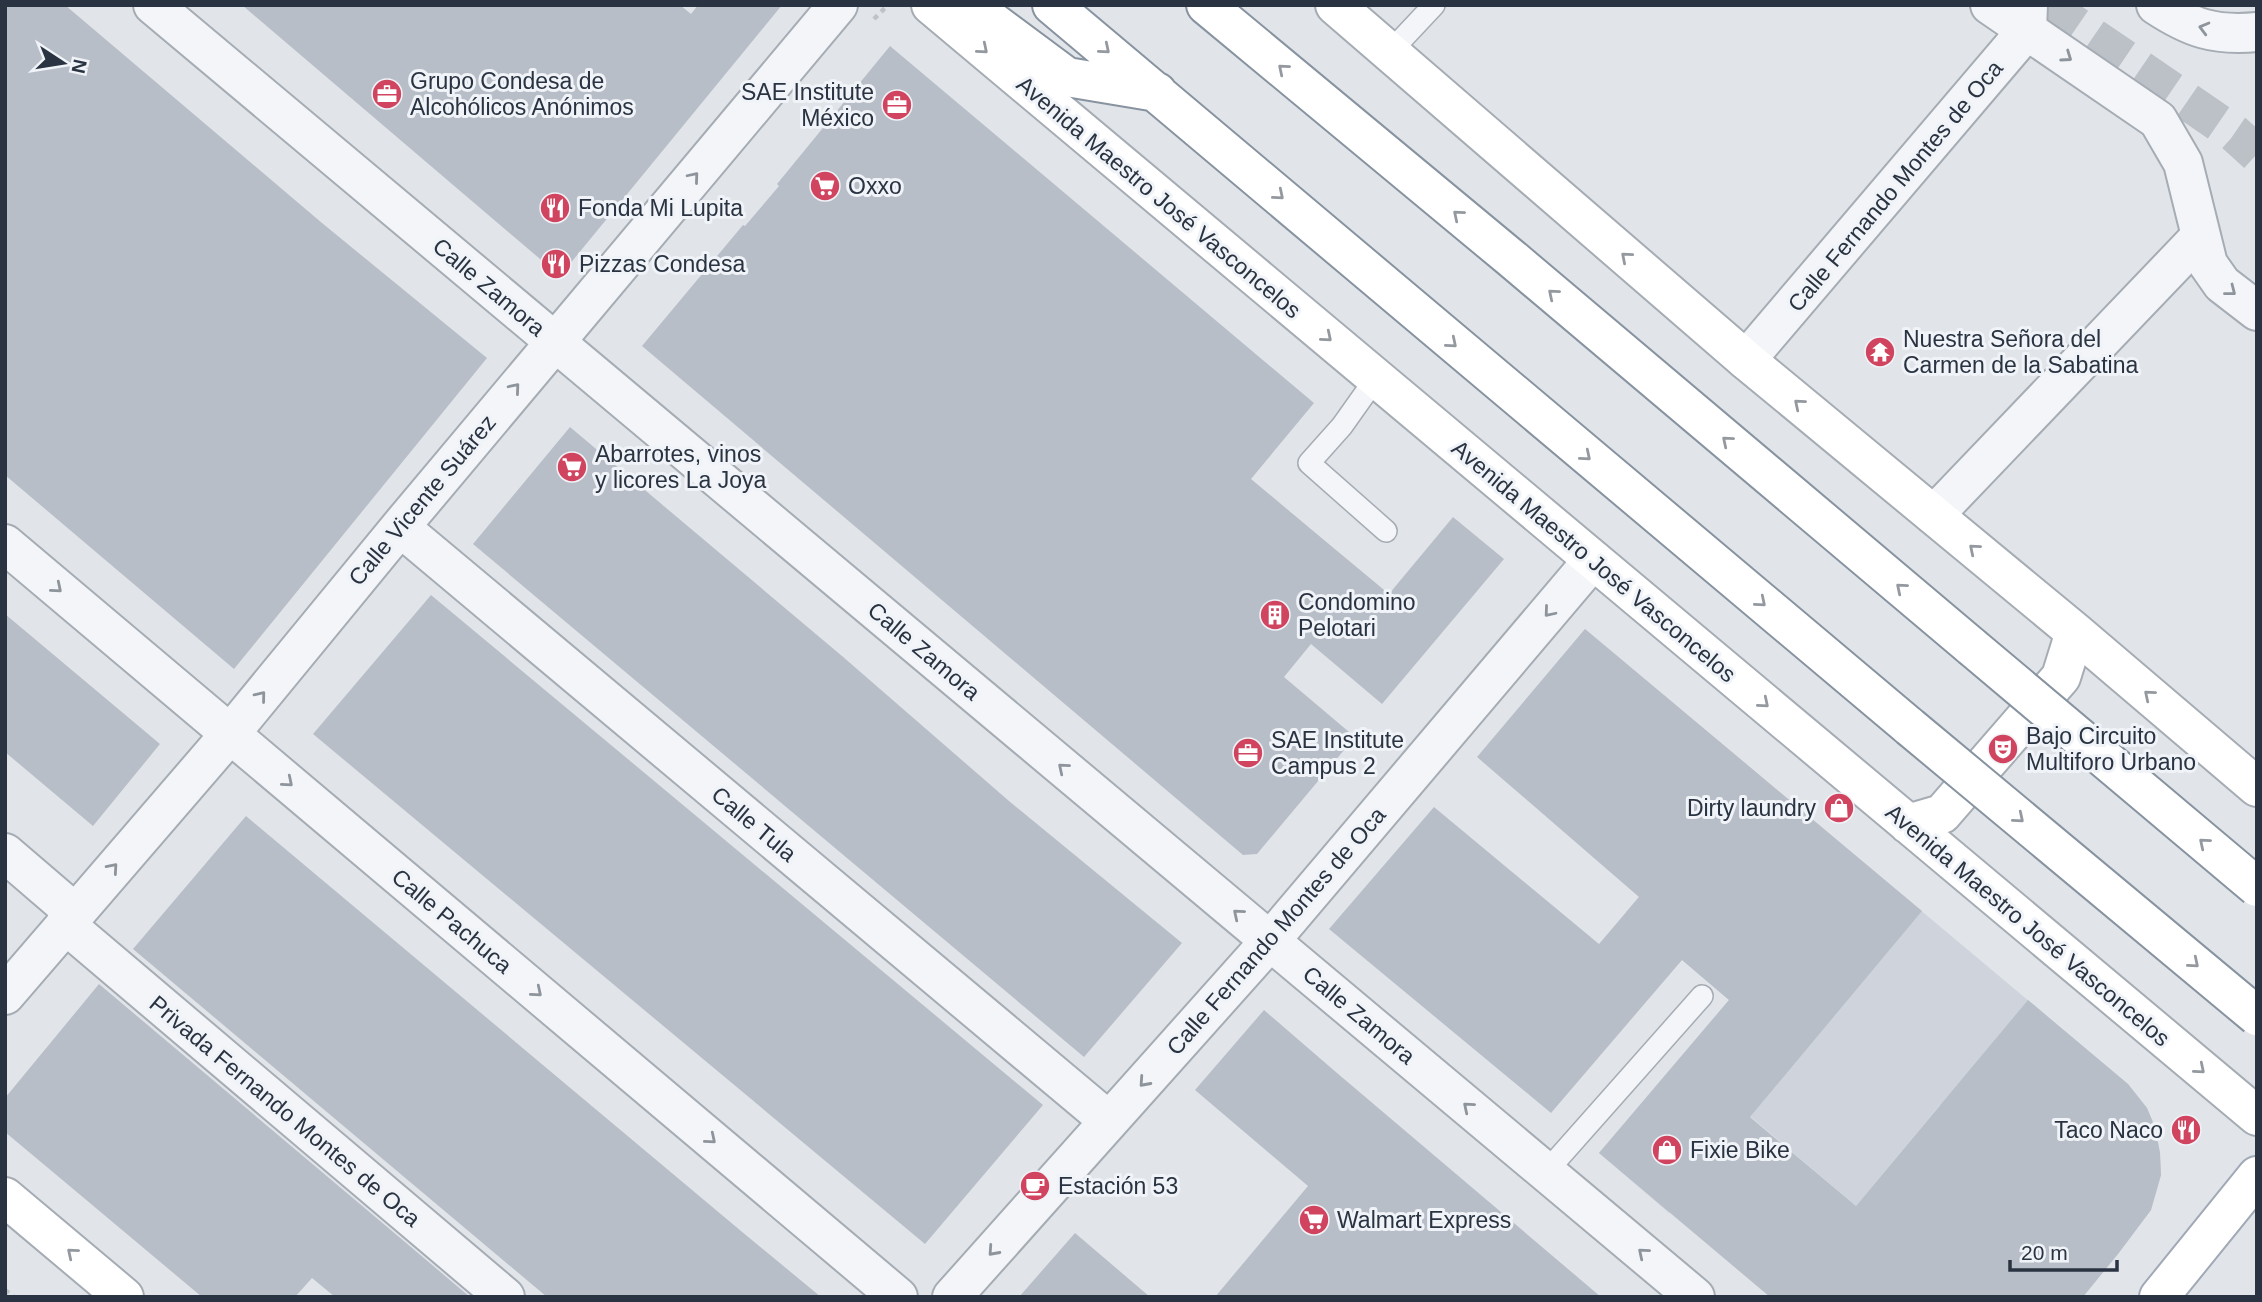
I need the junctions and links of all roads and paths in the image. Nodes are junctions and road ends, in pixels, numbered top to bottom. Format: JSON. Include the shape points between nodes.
{"nodes":[{"id":1,"x":153,"y":5,"type":"edge"},
{"id":2,"x":838,"y":5,"type":"edge"},
{"id":3,"x":888,"y":5,"type":"edge"},
{"id":4,"x":931,"y":5,"type":"edge"},
{"id":5,"x":970,"y":5,"type":"edge"},
{"id":6,"x":1052,"y":5,"type":"edge"},
{"id":7,"x":1206,"y":5,"type":"edge"},
{"id":8,"x":1335,"y":5,"type":"edge"},
{"id":9,"x":1434,"y":5,"type":"edge"},
{"id":10,"x":1990,"y":5,"type":"edge"},
{"id":11,"x":2156,"y":5,"type":"edge"},
{"id":12,"x":883,"y":11,"type":"dead end"},
{"id":13,"x":2028,"y":18,"type":"edge"},
{"id":14,"x":2257,"y":32,"type":"edge"},
{"id":15,"x":1389,"y":53,"type":"junction"},
{"id":16,"x":1157,"y":92,"type":"junction"},
{"id":17,"x":2200,"y":237,"type":"junction"},
{"id":18,"x":2257,"y":311,"type":"edge"},
{"id":19,"x":555,"y":342,"type":"junction"},
{"id":20,"x":1746,"y":360,"type":"junction"},
{"id":21,"x":1376,"y":378,"type":"junction"},
{"id":22,"x":1934,"y":515,"type":"junction"},
{"id":23,"x":400,"y":527,"type":"junction"},
{"id":24,"x":1386,"y":531,"type":"dead end"},
{"id":25,"x":5,"y":544,"type":"edge"},
{"id":26,"x":1593,"y":560,"type":"junction"},
{"id":27,"x":2075,"y":632,"type":"junction"},
{"id":28,"x":230,"y":733,"type":"junction"},
{"id":29,"x":2257,"y":787,"type":"edge"},
{"id":30,"x":1908,"y":824,"type":"junction"},
{"id":31,"x":5,"y":853,"type":"edge"},
{"id":32,"x":2257,"y":887,"type":"edge"},
{"id":33,"x":70,"y":919,"type":"junction"},
{"id":34,"x":1270,"y":941,"type":"junction"},
{"id":35,"x":5,"y":995,"type":"edge"},
{"id":36,"x":1702,"y":996,"type":"dead end"},
{"id":37,"x":2257,"y":1016,"type":"edge"},
{"id":38,"x":2257,"y":1116,"type":"edge"},
{"id":39,"x":1109,"y":1121,"type":"junction"},
{"id":40,"x":1546,"y":1172,"type":"junction"},
{"id":41,"x":2257,"y":1176,"type":"edge"},
{"id":42,"x":5,"y":1197,"type":"edge"},
{"id":43,"x":5,"y":1290,"type":"edge"},
{"id":44,"x":14,"y":1297,"type":"edge"},
{"id":45,"x":124,"y":1297,"type":"edge"},
{"id":46,"x":505,"y":1297,"type":"edge"},
{"id":47,"x":898,"y":1297,"type":"edge"},
{"id":48,"x":952,"y":1297,"type":"edge"},
{"id":49,"x":1695,"y":1297,"type":"edge"},
{"id":50,"x":2159,"y":1297,"type":"edge"}],
"edges":[{"from":1,"to":19,"type":"street","name":"Calle Zamora"},
{"from":19,"to":2,"type":"street","name":"Calle Vicente Suárez","one_way":true},
{"from":3,"to":12,"type":"path"},
{"from":4,"to":21,"type":"main road","name":"Avenida Maestro José Vasconcelos","one_way":true},
{"from":5,"to":16,"type":"main road","via":[[1067,77]]},
{"from":6,"to":16,"type":"main road","one_way":true},
{"from":32,"to":7,"type":"main road","one_way":true,"bridge":true},
{"from":8,"to":15,"type":"main road"},
{"from":9,"to":15,"type":"lane"},
{"from":10,"to":13,"type":"street"},
{"from":14,"to":11,"type":"street","one_way":true,"via":[[2214,31],[2183,23]]},
{"from":13,"to":17,"type":"street","one_way":true,"via":[[2158,120],[2183,163]]},
{"from":13,"to":20,"type":"street","name":"Calle Fernando Montes de Oca"},
{"from":20,"to":15,"type":"main road","one_way":true},
{"from":16,"to":37,"type":"main road","one_way":true,"bridge":true},
{"from":17,"to":18,"type":"street","one_way":true,"via":[[2208,264],[2221,284]]},
{"from":17,"to":22,"type":"street"},
{"from":23,"to":19,"type":"street","name":"Calle Vicente Suárez","one_way":true},
{"from":34,"to":19,"type":"street","name":"Calle Zamora","one_way":true},
{"from":22,"to":20,"type":"main road","one_way":true},
{"from":21,"to":24,"type":"lane","via":[[1309,463]]},
{"from":21,"to":26,"type":"main road","name":"Avenida Maestro José Vasconcelos"},
{"from":27,"to":22,"type":"main road","one_way":true},
{"from":28,"to":23,"type":"street","name":"Calle Vicente Suárez","one_way":true},
{"from":23,"to":39,"type":"street","name":"Calle Tula"},
{"from":25,"to":28,"type":"street","name":"Calle Pachuca","one_way":true},
{"from":26,"to":30,"type":"main road","name":"Avenida Maestro José Vasconcelos","one_way":true},
{"from":26,"to":34,"type":"street","name":"Calle Fernando Montes de Oca","one_way":true},
{"from":29,"to":27,"type":"main road","one_way":true},
{"from":27,"to":30,"type":"main road","via":[[2061,677],[1952,804],[1942,814]]},
{"from":33,"to":28,"type":"street","name":"Calle Vicente Suárez","one_way":true},
{"from":28,"to":47,"type":"street","name":"Calle Pachuca","one_way":true},
{"from":30,"to":38,"type":"main road","name":"Avenida Maestro José Vasconcelos","one_way":true},
{"from":31,"to":33,"type":"street","name":"Privada Fernando Montes de Oca"},
{"from":33,"to":35,"type":"street","name":"Calle Vicente Suárez"},
{"from":33,"to":46,"type":"street","name":"Privada Fernando Montes de Oca"},
{"from":34,"to":39,"type":"street","name":"Calle Fernando Montes de Oca","one_way":true},
{"from":40,"to":34,"type":"street","name":"Calle Zamora","one_way":true},
{"from":36,"to":40,"type":"lane"},
{"from":39,"to":48,"type":"street","name":"Calle Fernando Montes de Oca","one_way":true},
{"from":49,"to":40,"type":"street","name":"Calle Zamora","one_way":true},
{"from":41,"to":50,"type":"main road"},
{"from":45,"to":42,"type":"main road","one_way":true},
{"from":43,"to":44,"type":"path"}]}
